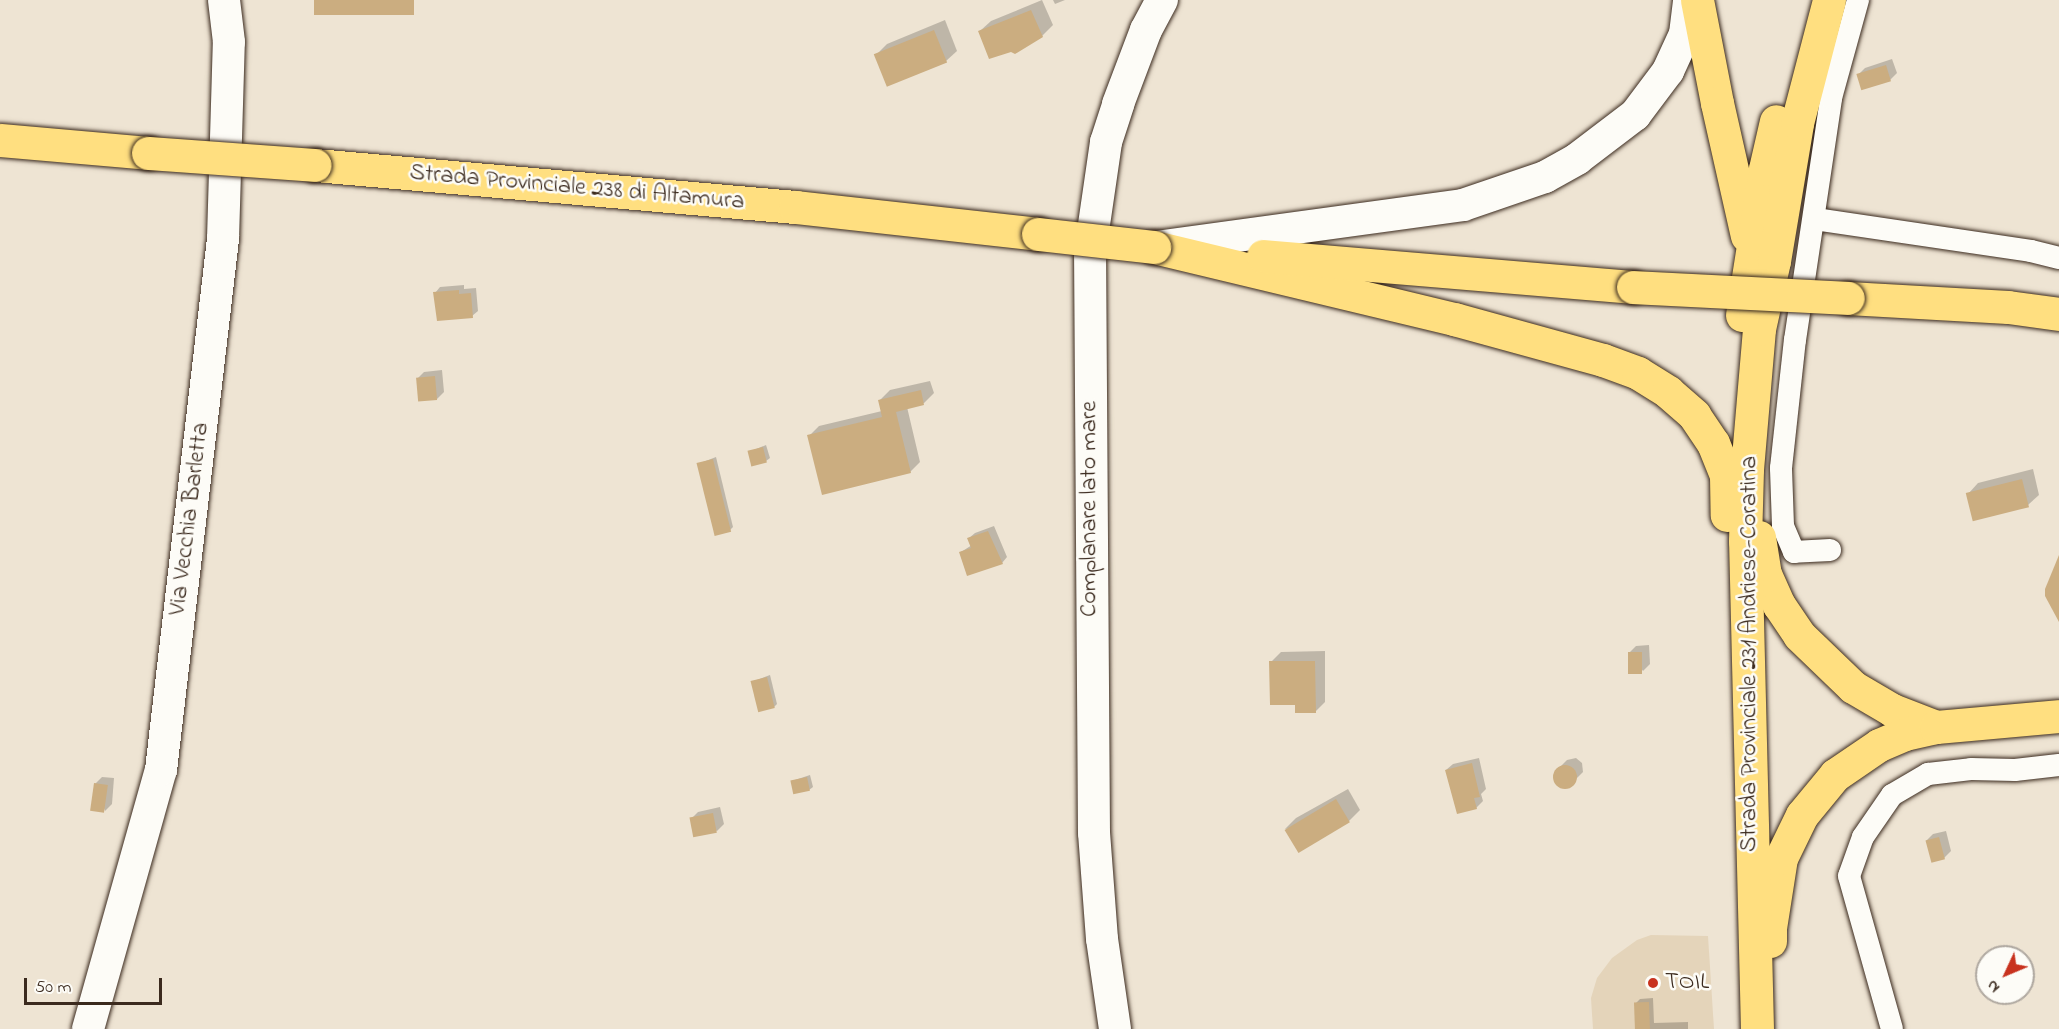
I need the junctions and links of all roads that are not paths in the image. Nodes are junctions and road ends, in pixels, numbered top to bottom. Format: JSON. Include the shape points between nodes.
{"nodes":[{"id":1,"x":224,"y":0,"type":"edge"},
{"id":2,"x":1162,"y":0,"type":"edge"},
{"id":3,"x":1689,"y":0,"type":"edge"},
{"id":4,"x":1697,"y":0,"type":"edge"},
{"id":5,"x":1806,"y":0,"type":"edge"},
{"id":6,"x":1829,"y":0,"type":"edge"},
{"id":7,"x":1858,"y":0,"type":"edge"},
{"id":8,"x":0,"y":140,"type":"edge"},
{"id":9,"x":1815,"y":219,"type":"junction"},
{"id":10,"x":1154,"y":247,"type":"junction"},
{"id":11,"x":1751,"y":254,"type":"junction"},
{"id":12,"x":2059,"y":258,"type":"edge"},
{"id":13,"x":2059,"y":314,"type":"edge"},
{"id":14,"x":1756,"y":353,"type":"junction"},
{"id":15,"x":1830,"y":550,"type":"dead end"},
{"id":16,"x":1731,"y":581,"type":"junction"},
{"id":17,"x":2059,"y":716,"type":"edge"},
{"id":18,"x":1935,"y":727,"type":"junction"},
{"id":19,"x":2059,"y":765,"type":"edge"},
{"id":20,"x":88,"y":1029,"type":"edge"},
{"id":21,"x":1115,"y":1029,"type":"edge"},
{"id":22,"x":1737,"y":1029,"type":"edge"},
{"id":23,"x":1757,"y":1029,"type":"edge"},
{"id":24,"x":1774,"y":1029,"type":"edge"},
{"id":25,"x":1892,"y":1029,"type":"edge"}],
"edges":[{"from":1,"to":20,"type":"street","name":"Via Vecchia Barletta","via":[[229,42],[223,238],[161,770]]},
{"from":2,"to":21,"type":"street","name":"Complanare lato mare","via":[[1146,30],[1106,142],[1090,252],[1094,833],[1102,939]]},
{"from":3,"to":10,"type":"street","via":[[1685,34],[1668,71],[1635,115],[1594,148],[1545,177],[1463,205]]},
{"from":4,"to":11,"type":"main road"},
{"from":5,"to":11,"type":"main road","name":"Strada Provinciale 231 Andriese-Coratina","via":[[1765,169]]},
{"from":6,"to":14,"type":"main road","name":"Strada Provinciale 231 Andriese-Coratina","via":[[1797,123]]},
{"from":7,"to":9,"type":"street","via":[[1831,98]]},
{"from":8,"to":10,"type":"main road","name":"Strada Provinciale 238 di Altamura","bridge":true,"via":[[772,205]]},
{"from":9,"to":12,"type":"street"},
{"from":9,"to":15,"type":"street","via":[[1781,468],[1783,526],[1794,552]]},
{"from":10,"to":13,"type":"main road","bridge":true,"via":[[1633,287],[2008,307]]},
{"from":10,"to":16,"type":"main road","via":[[1454,319],[1638,373],[1694,415],[1713,443],[1726,476]]},
{"from":11,"to":16,"type":"main road","name":"Strada Provinciale 231 Andriese-Coratina","via":[[1732,373]]},
{"from":14,"to":18,"type":"main road","via":[[1768,379],[1759,538],[1765,574],[1779,605],[1799,635],[1853,687],[1892,710]]},
{"from":14,"to":23,"type":"main road","name":"Strada Provinciale 231 Andriese-Coratina","via":[[1745,541]]},
{"from":16,"to":22,"type":"main road","name":"Strada Provinciale 231 Andriese-Coratina","via":[[1732,940]]},
{"from":17,"to":18,"type":"main road"},
{"from":18,"to":24,"type":"main road","via":[[1879,745],[1835,775],[1794,829],[1781,858],[1770,928]]},
{"from":19,"to":25,"type":"street","via":[[1928,774],[1892,795],[1863,837],[1849,876]]}]}
